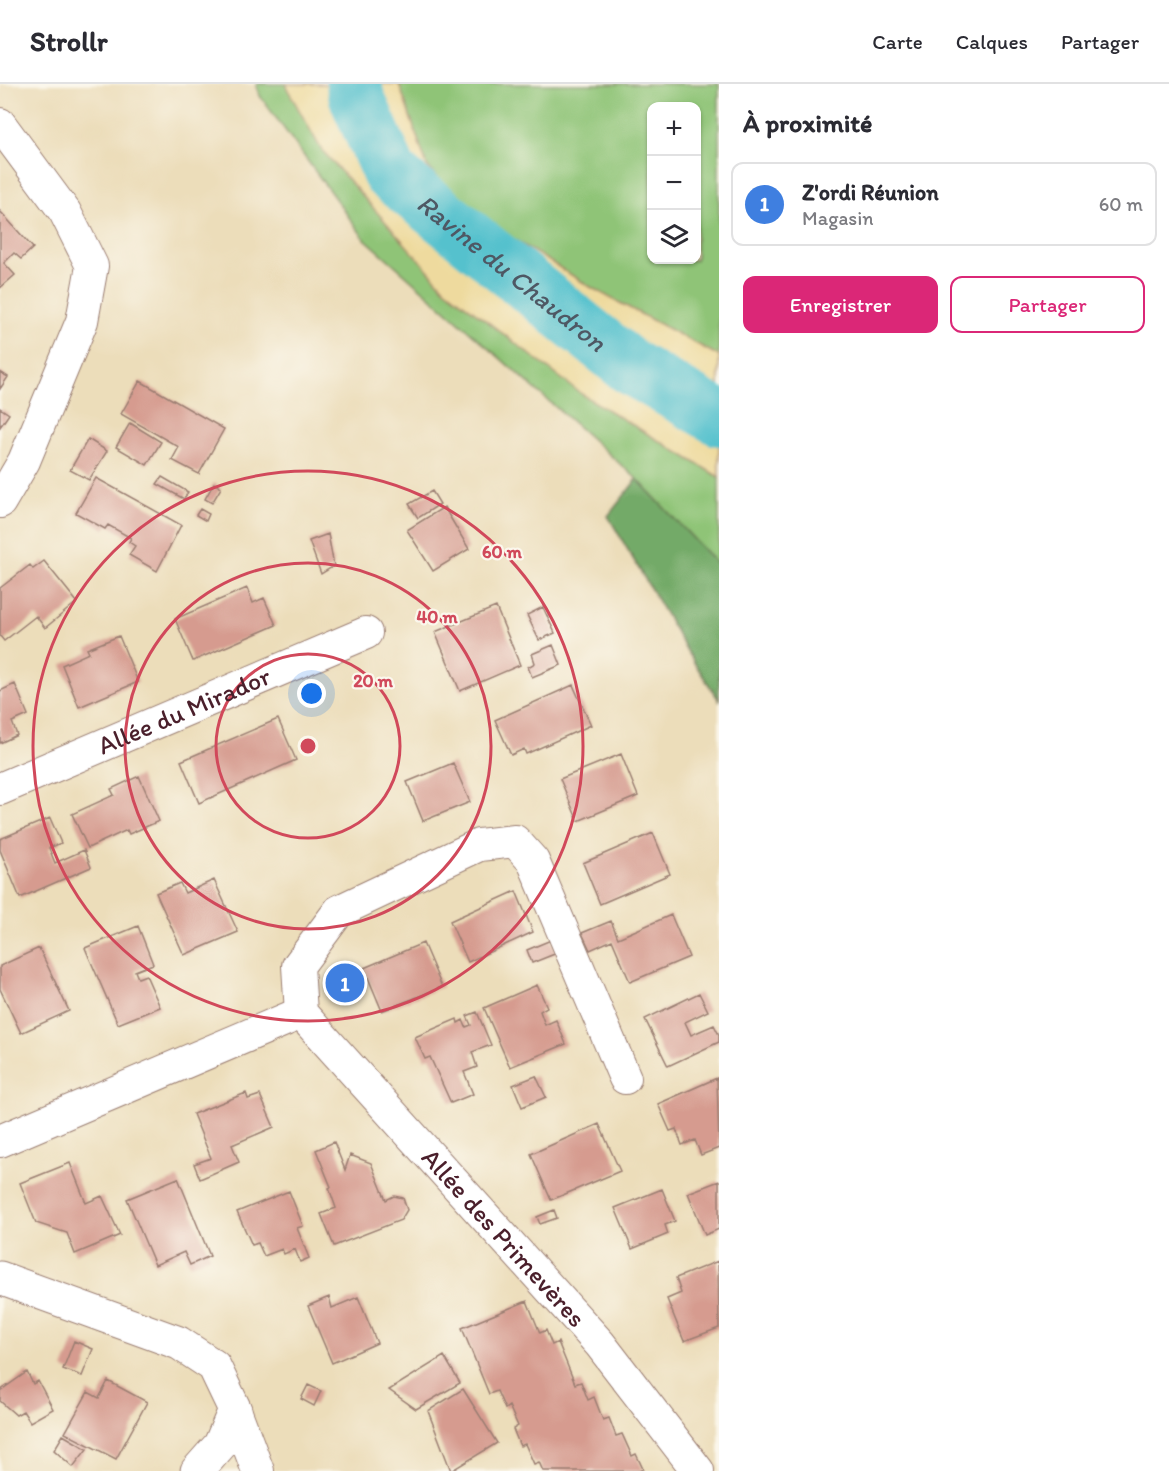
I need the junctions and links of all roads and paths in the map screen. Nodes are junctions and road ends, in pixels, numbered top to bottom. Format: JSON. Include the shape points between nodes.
{"nodes":[{"id":1,"x":0,"y":124,"type":"edge"},
{"id":2,"x":0,"y":502,"type":"edge"},
{"id":3,"x":366,"y":633,"type":"dead end"},
{"id":4,"x":0,"y":789,"type":"edge"},
{"id":5,"x":301,"y":1013,"type":"junction"},
{"id":6,"x":625,"y":1078,"type":"dead end"},
{"id":7,"x":0,"y":1141,"type":"edge"},
{"id":8,"x":0,"y":1278,"type":"edge"},
{"id":9,"x":235,"y":1410,"type":"junction"},
{"id":10,"x":197,"y":1471,"type":"edge"},
{"id":11,"x":258,"y":1471,"type":"edge"},
{"id":12,"x":698,"y":1471,"type":"edge"}],
"edges":[{"from":1,"to":2,"type":"street","via":[[65,212],[92,266],[82,321],[24,461]]},
{"from":3,"to":4,"type":"street","name":"Allée du Mirador"},
{"from":5,"to":6,"type":"street","via":[[298,966],[339,911],[479,845],[515,842],[533,861]]},
{"from":5,"to":7,"type":"street"},
{"from":5,"to":12,"type":"street","name":"Allée des Primevères","via":[[600,1344]]},
{"from":8,"to":9,"type":"main road","via":[[178,1343],[214,1366]]},
{"from":9,"to":10,"type":"main road","via":[[220,1445]]},
{"from":9,"to":11,"type":"street"}]}
